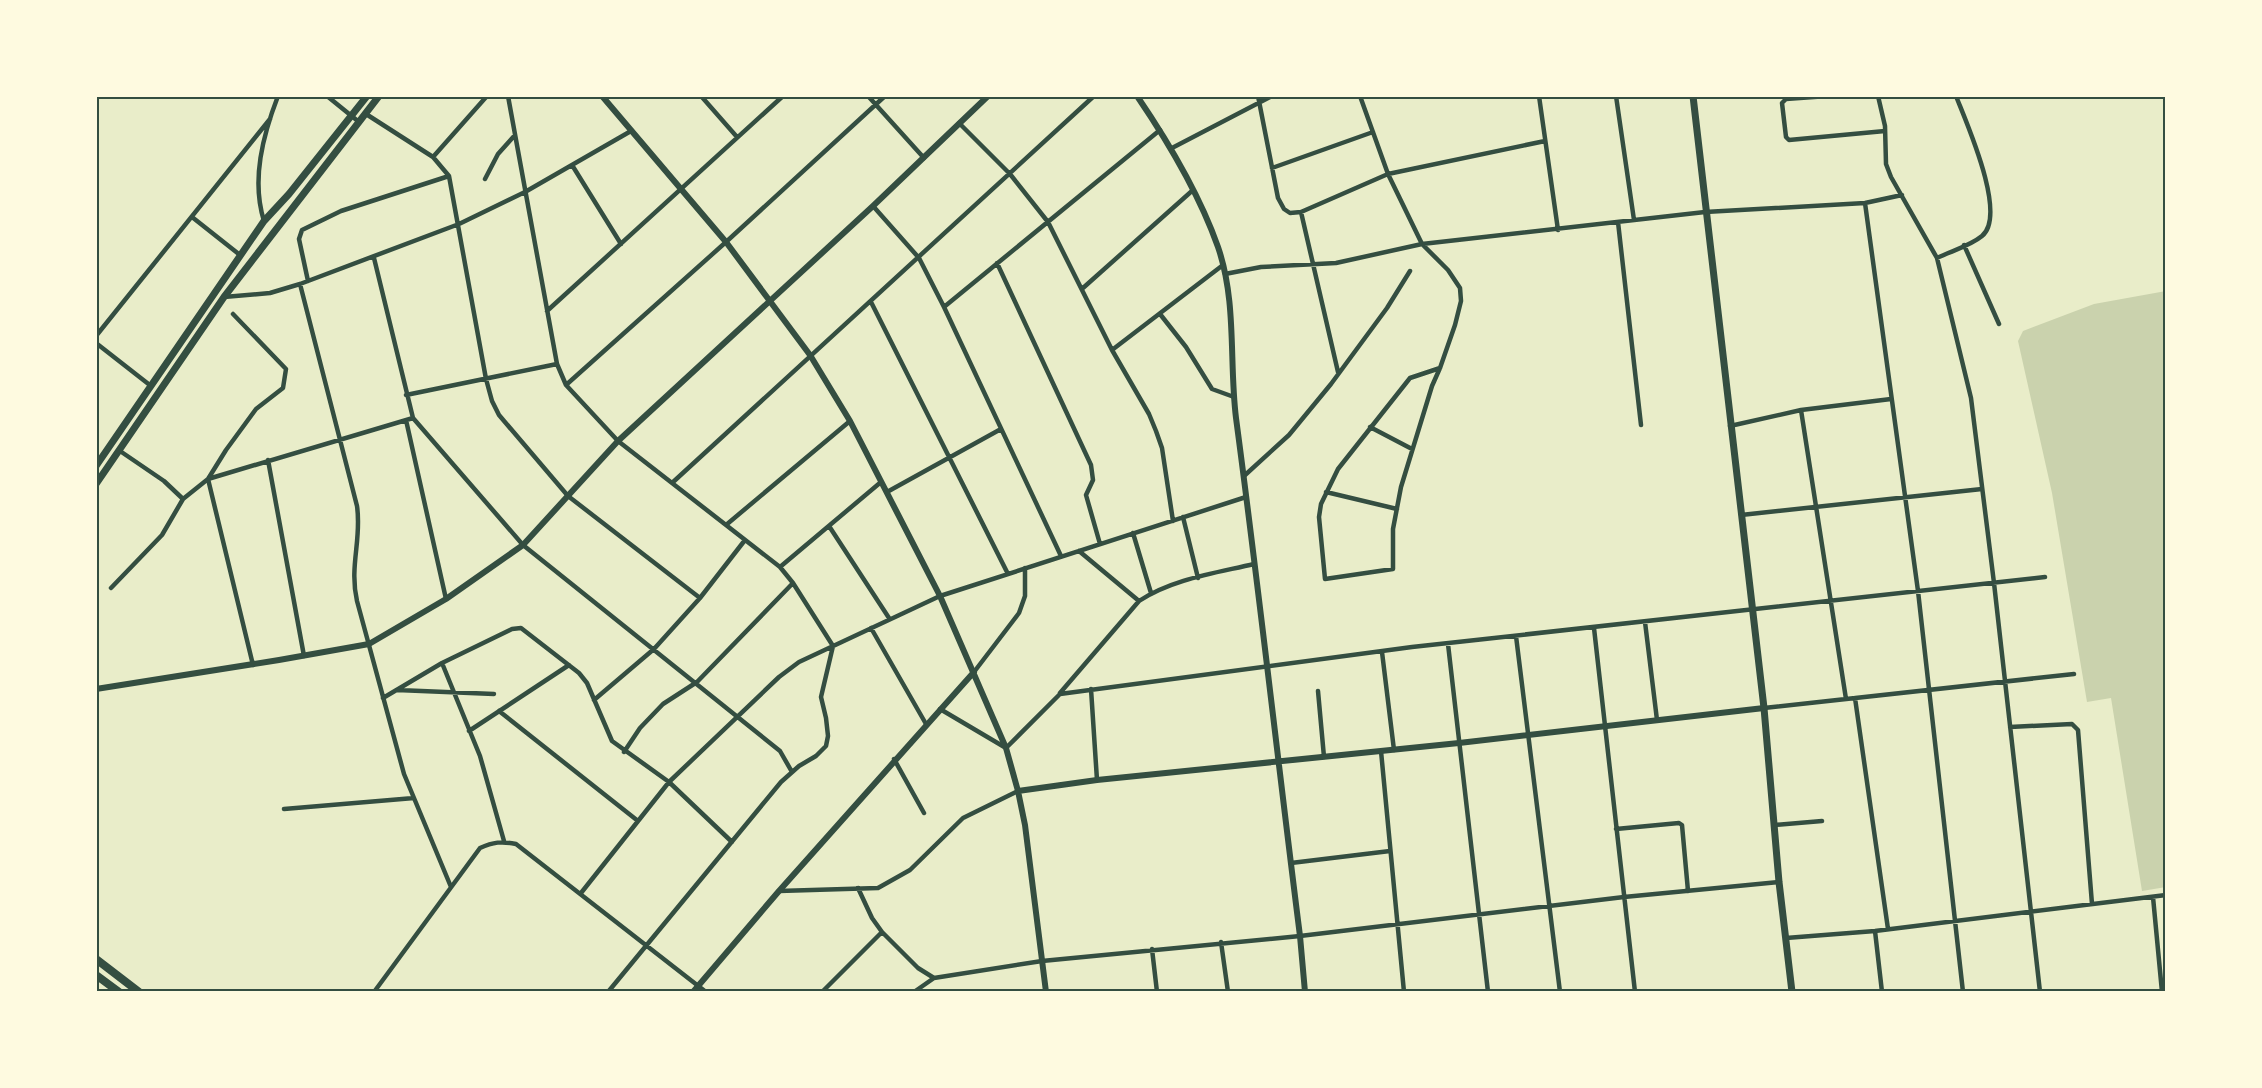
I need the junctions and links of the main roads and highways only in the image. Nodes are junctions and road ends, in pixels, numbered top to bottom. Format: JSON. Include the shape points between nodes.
{"nodes":[{"id":1,"x":367,"y":96,"type":"edge"},
{"id":2,"x":379,"y":96,"type":"edge"},
{"id":3,"x":1693,"y":96,"type":"edge"},
{"id":4,"x":96,"y":466,"type":"edge"},
{"id":5,"x":96,"y":484,"type":"edge"},
{"id":6,"x":96,"y":959,"type":"edge"},
{"id":7,"x":96,"y":975,"type":"edge"},
{"id":8,"x":119,"y":992,"type":"edge"},
{"id":9,"x":139,"y":992,"type":"edge"},
{"id":10,"x":1792,"y":992,"type":"edge"}],
"edges":[{"from":1,"to":4,"type":"main road","via":[[264,221]]},
{"from":2,"to":5,"type":"main road","via":[[224,297]]},
{"from":3,"to":10,"type":"main road","via":[[1764,708]]},
{"from":6,"to":9,"type":"main road"},
{"from":7,"to":8,"type":"main road"}]}
